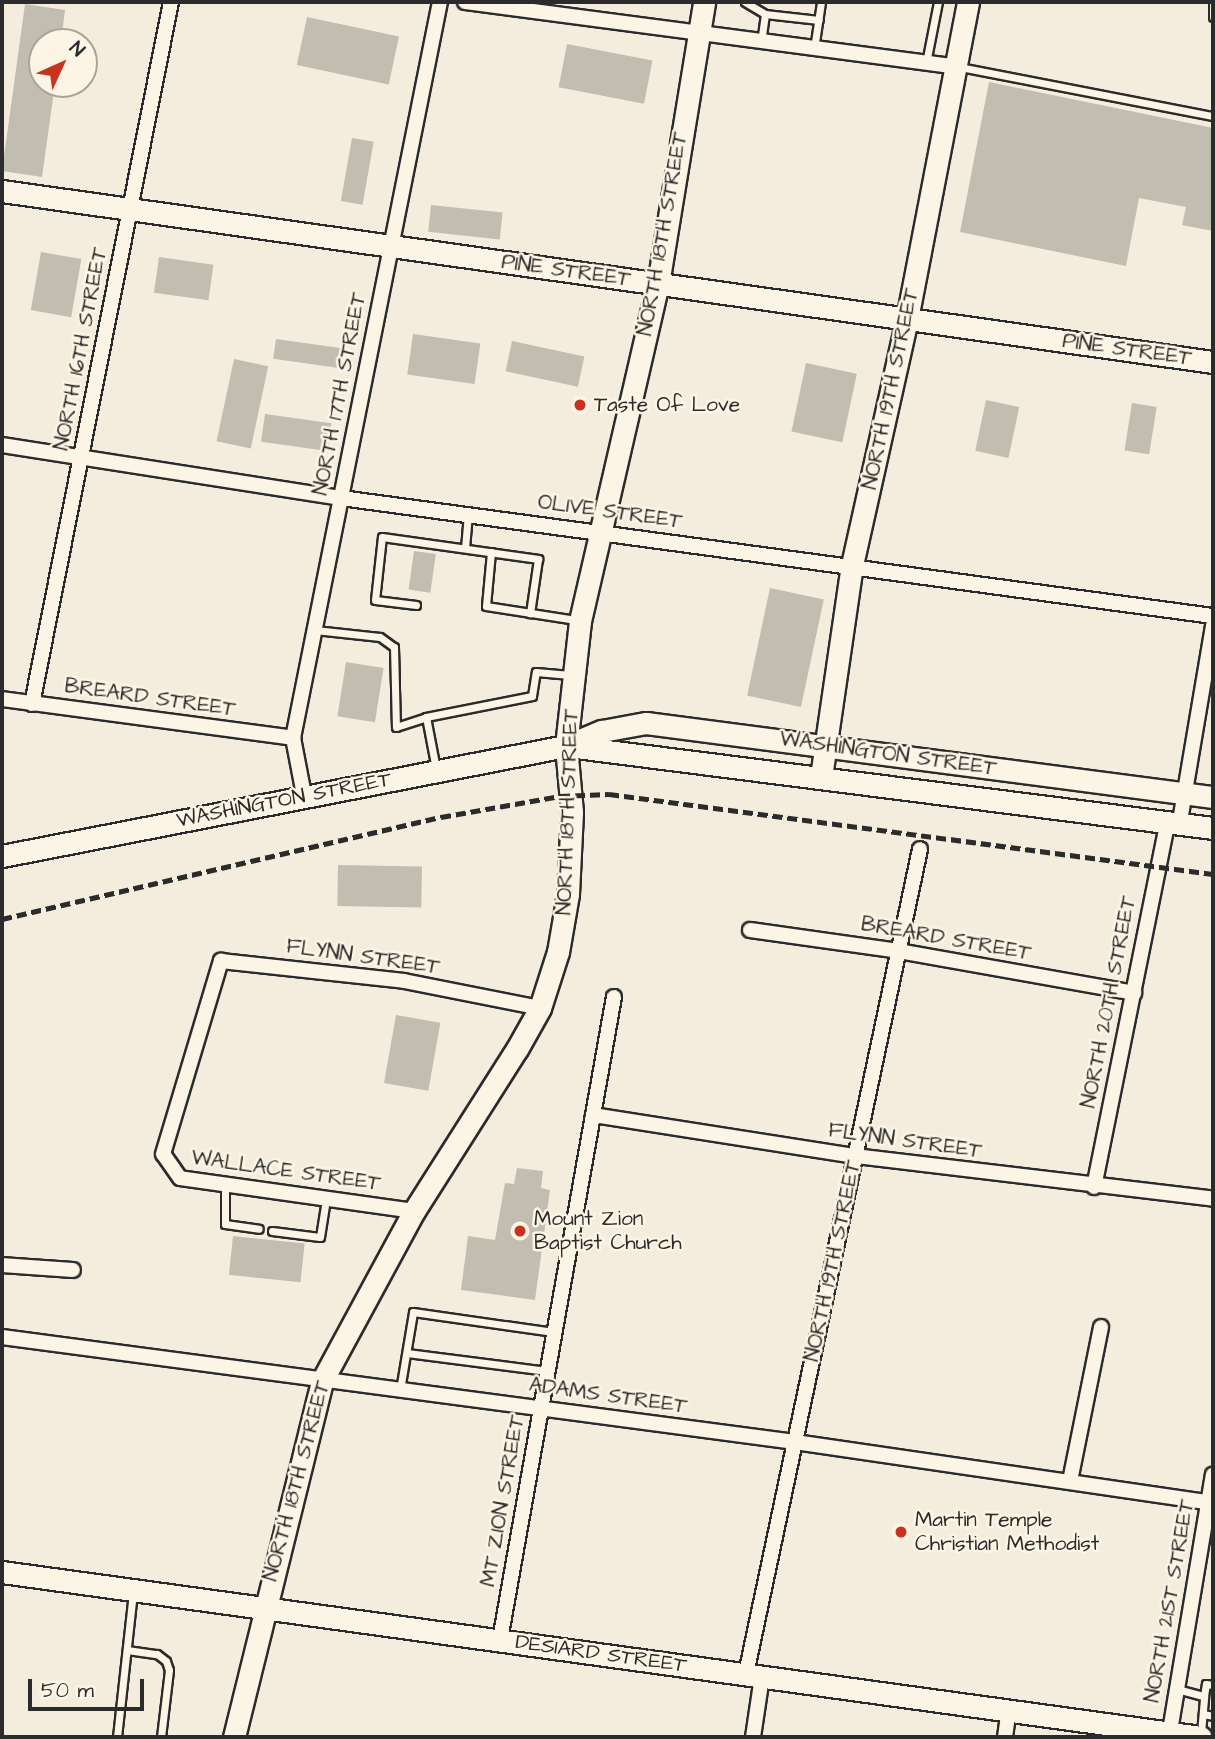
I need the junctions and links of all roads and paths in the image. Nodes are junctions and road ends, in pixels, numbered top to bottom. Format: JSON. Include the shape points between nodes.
{"nodes":[{"id":1,"x":171,"y":2,"type":"edge"},
{"id":2,"x":440,"y":2,"type":"edge"},
{"id":3,"x":465,"y":2,"type":"edge"},
{"id":4,"x":704,"y":2,"type":"edge"},
{"id":5,"x":745,"y":2,"type":"edge"},
{"id":6,"x":821,"y":2,"type":"edge"},
{"id":7,"x":938,"y":2,"type":"edge"},
{"id":8,"x":968,"y":2,"type":"edge"},
{"id":9,"x":1213,"y":2,"type":"edge"},
{"id":10,"x":532,"y":7,"type":"edge"},
{"id":11,"x":765,"y":14,"type":"junction"},
{"id":12,"x":1213,"y":17,"type":"edge"},
{"id":13,"x":818,"y":20,"type":"junction"},
{"id":14,"x":696,"y":35,"type":"junction"},
{"id":15,"x":761,"y":43,"type":"junction"},
{"id":16,"x":814,"y":50,"type":"junction"},
{"id":17,"x":926,"y":65,"type":"junction"},
{"id":18,"x":956,"y":67,"type":"junction"},
{"id":19,"x":1213,"y":116,"type":"edge"},
{"id":20,"x":2,"y":191,"type":"edge"},
{"id":21,"x":130,"y":209,"type":"junction"},
{"id":22,"x":391,"y":246,"type":"junction"},
{"id":23,"x":658,"y":284,"type":"junction"},
{"id":24,"x":907,"y":319,"type":"junction"},
{"id":25,"x":1213,"y":362,"type":"edge"},
{"id":26,"x":2,"y":445,"type":"edge"},
{"id":27,"x":81,"y":456,"type":"junction"},
{"id":28,"x":341,"y":498,"type":"junction"},
{"id":29,"x":468,"y":514,"type":"junction"},
{"id":30,"x":597,"y":532,"type":"junction"},
{"id":31,"x":465,"y":548,"type":"junction"},
{"id":32,"x":491,"y":552,"type":"junction"},
{"id":33,"x":852,"y":565,"type":"junction"},
{"id":34,"x":416,"y":605,"type":"dead end"},
{"id":35,"x":530,"y":613,"type":"junction"},
{"id":36,"x":1213,"y":616,"type":"edge"},
{"id":37,"x":580,"y":621,"type":"junction"},
{"id":38,"x":1213,"y":625,"type":"edge"},
{"id":39,"x":315,"y":630,"type":"junction"},
{"id":40,"x":574,"y":675,"type":"junction"},
{"id":41,"x":2,"y":699,"type":"edge"},
{"id":42,"x":32,"y":704,"type":"junction"},
{"id":43,"x":426,"y":717,"type":"junction"},
{"id":44,"x":293,"y":738,"type":"junction"},
{"id":45,"x":825,"y":744,"type":"junction"},
{"id":46,"x":566,"y":746,"type":"junction"},
{"id":47,"x":436,"y":771,"type":"junction"},
{"id":48,"x":821,"y":777,"type":"junction"},
{"id":49,"x":303,"y":795,"type":"junction"},
{"id":50,"x":1182,"y":796,"type":"junction"},
{"id":51,"x":1213,"y":797,"type":"edge"},
{"id":52,"x":1173,"y":826,"type":"junction"},
{"id":53,"x":1213,"y":828,"type":"edge"},
{"id":54,"x":920,"y":849,"type":"dead end"},
{"id":55,"x":2,"y":856,"type":"edge"},
{"id":56,"x":750,"y":930,"type":"dead end"},
{"id":57,"x":899,"y":951,"type":"junction"},
{"id":58,"x":1134,"y":993,"type":"junction"},
{"id":59,"x":614,"y":997,"type":"dead end"},
{"id":60,"x":540,"y":1008,"type":"junction"},
{"id":61,"x":593,"y":1115,"type":"junction"},
{"id":62,"x":163,"y":1154,"type":"joint"},
{"id":63,"x":855,"y":1156,"type":"junction"},
{"id":64,"x":225,"y":1183,"type":"junction"},
{"id":65,"x":1094,"y":1187,"type":"junction"},
{"id":66,"x":326,"y":1197,"type":"junction"},
{"id":67,"x":1213,"y":1199,"type":"edge"},
{"id":68,"x":414,"y":1211,"type":"junction"},
{"id":69,"x":259,"y":1229,"type":"dead end"},
{"id":70,"x":272,"y":1231,"type":"dead end"},
{"id":71,"x":2,"y":1265,"type":"edge"},
{"id":72,"x":73,"y":1270,"type":"dead end"},
{"id":73,"x":1101,"y":1327,"type":"dead end"},
{"id":74,"x":554,"y":1332,"type":"junction"},
{"id":75,"x":2,"y":1337,"type":"edge"},
{"id":76,"x":407,"y":1353,"type":"junction"},
{"id":77,"x":547,"y":1371,"type":"junction"},
{"id":78,"x":322,"y":1381,"type":"junction"},
{"id":79,"x":400,"y":1390,"type":"junction"},
{"id":80,"x":541,"y":1408,"type":"junction"},
{"id":81,"x":795,"y":1442,"type":"junction"},
{"id":82,"x":1213,"y":1475,"type":"edge"},
{"id":83,"x":1070,"y":1481,"type":"junction"},
{"id":84,"x":1209,"y":1510,"type":"edge"},
{"id":85,"x":2,"y":1572,"type":"edge"},
{"id":86,"x":134,"y":1590,"type":"junction"},
{"id":87,"x":264,"y":1608,"type":"junction"},
{"id":88,"x":500,"y":1640,"type":"junction"},
{"id":89,"x":127,"y":1650,"type":"junction"},
{"id":90,"x":754,"y":1675,"type":"junction"},
{"id":91,"x":1213,"y":1685,"type":"edge"},
{"id":92,"x":1177,"y":1689,"type":"junction"},
{"id":93,"x":1204,"y":1696,"type":"junction"},
{"id":94,"x":1009,"y":1709,"type":"junction"},
{"id":95,"x":1203,"y":1714,"type":"junction"},
{"id":96,"x":1213,"y":1716,"type":"edge"},
{"id":97,"x":1169,"y":1735,"type":"edge"},
{"id":98,"x":117,"y":1737,"type":"edge"},
{"id":99,"x":161,"y":1737,"type":"edge"},
{"id":100,"x":234,"y":1737,"type":"edge"},
{"id":101,"x":753,"y":1737,"type":"edge"},
{"id":102,"x":1005,"y":1737,"type":"edge"},
{"id":103,"x":1201,"y":1737,"type":"edge"}],
"edges":[{"from":1,"to":21,"type":"street","name":"NORTH 16TH STREET"},
{"from":2,"to":22,"type":"street","name":"NORTH 17TH STREET"},
{"from":3,"to":10,"type":"street"},
{"from":4,"to":14,"type":"street","name":"NORTH 18TH STREET"},
{"from":5,"to":11,"type":"lane"},
{"from":6,"to":13,"type":"lane"},
{"from":7,"to":17,"type":"lane"},
{"from":8,"to":18,"type":"street","name":"NORTH 19TH STREET"},
{"from":9,"to":12,"type":"lane"},
{"from":10,"to":14,"type":"street"},
{"from":11,"to":13,"type":"lane"},
{"from":11,"to":15,"type":"lane"},
{"from":13,"to":16,"type":"lane"},
{"from":14,"to":15,"type":"street"},
{"from":14,"to":23,"type":"street","name":"NORTH 18TH STREET"},
{"from":15,"to":16,"type":"street"},
{"from":16,"to":17,"type":"street"},
{"from":17,"to":18,"type":"street"},
{"from":18,"to":19,"type":"lane"},
{"from":18,"to":24,"type":"street","name":"NORTH 19TH STREET"},
{"from":20,"to":21,"type":"street","name":"PINE STREET"},
{"from":21,"to":22,"type":"street","name":"PINE STREET"},
{"from":21,"to":27,"type":"street","name":"NORTH 16TH STREET"},
{"from":22,"to":23,"type":"street","name":"PINE STREET"},
{"from":22,"to":28,"type":"street","name":"NORTH 17TH STREET"},
{"from":23,"to":24,"type":"street","name":"PINE STREET"},
{"from":23,"to":30,"type":"street","name":"NORTH 18TH STREET"},
{"from":24,"to":25,"type":"street","name":"PINE STREET"},
{"from":24,"to":33,"type":"street","name":"NORTH 19TH STREET"},
{"from":26,"to":27,"type":"street","name":"OLIVE STREET"},
{"from":27,"to":28,"type":"street","name":"OLIVE STREET"},
{"from":27,"to":42,"type":"street","name":"NORTH 16TH STREET"},
{"from":28,"to":29,"type":"street","name":"OLIVE STREET"},
{"from":28,"to":39,"type":"street","name":"NORTH 17TH STREET"},
{"from":29,"to":30,"type":"street","name":"OLIVE STREET"},
{"from":29,"to":31,"type":"lane"},
{"from":30,"to":33,"type":"street","name":"OLIVE STREET"},
{"from":30,"to":37,"type":"street","name":"NORTH 18TH STREET"},
{"from":31,"to":32,"type":"lane"},
{"from":31,"to":34,"type":"lane","via":[[382,537],[375,600]]},
{"from":32,"to":35,"type":"lane","via":[[485,606]]},
{"from":32,"to":35,"type":"lane","via":[[538,559]]},
{"from":33,"to":36,"type":"street","name":"OLIVE STREET"},
{"from":33,"to":45,"type":"street","name":"NORTH 19TH STREET"},
{"from":35,"to":37,"type":"lane"},
{"from":37,"to":40,"type":"street","name":"NORTH 18TH STREET"},
{"from":38,"to":50,"type":"street","name":"NORTH 20TH STREET"},
{"from":39,"to":43,"type":"lane","via":[[380,637],[394,647],[396,727]]},
{"from":39,"to":44,"type":"street","name":"NORTH 17TH STREET"},
{"from":40,"to":43,"type":"lane","via":[[536,672],[532,696]]},
{"from":40,"to":46,"type":"street","name":"NORTH 18TH STREET"},
{"from":41,"to":42,"type":"street","name":"BREARD STREET"},
{"from":42,"to":44,"type":"street","name":"BREARD STREET"},
{"from":43,"to":47,"type":"lane"},
{"from":44,"to":49,"type":"street","name":"NORTH 17TH STREET"},
{"from":45,"to":46,"type":"street","name":"WASHINGTON STREET","via":[[646,723],[602,731]]},
{"from":45,"to":48,"type":"street","name":"NORTH 19TH STREET"},
{"from":45,"to":50,"type":"street","name":"WASHINGTON STREET"},
{"from":46,"to":47,"type":"street","name":"WASHINGTON STREET"},
{"from":46,"to":48,"type":"street","name":"WASHINGTON STREET"},
{"from":46,"to":60,"type":"street","name":"NORTH 18TH STREET","via":[[572,812],[568,894],[558,952]]},
{"from":47,"to":49,"type":"street","name":"WASHINGTON STREET"},
{"from":48,"to":52,"type":"street","name":"WASHINGTON STREET"},
{"from":49,"to":55,"type":"street","name":"WASHINGTON STREET"},
{"from":50,"to":51,"type":"street","name":"WASHINGTON STREET"},
{"from":50,"to":52,"type":"street","name":"NORTH 20TH STREET"},
{"from":52,"to":53,"type":"street","name":"WASHINGTON STREET"},
{"from":52,"to":58,"type":"street","name":"NORTH 20TH STREET"},
{"from":54,"to":57,"type":"street","name":"NORTH 19TH STREET"},
{"from":56,"to":57,"type":"street","name":"BREARD STREET"},
{"from":57,"to":58,"type":"street","name":"BREARD STREET"},
{"from":57,"to":63,"type":"street","name":"NORTH 19TH STREET"},
{"from":58,"to":65,"type":"street","name":"NORTH 20TH STREET"},
{"from":59,"to":61,"type":"street","name":"MT ZION STREET"},
{"from":60,"to":62,"type":"street","name":"FLYNN STREET","via":[[404,981],[221,961]]},
{"from":60,"to":68,"type":"street","name":"NORTH 18TH STREET"},
{"from":61,"to":63,"type":"street","name":"FLYNN STREET"},
{"from":61,"to":74,"type":"street","name":"MT ZION STREET"},
{"from":62,"to":64,"type":"street","name":"WALLACE STREET","via":[[180,1178]]},
{"from":63,"to":65,"type":"street","name":"FLYNN STREET"},
{"from":63,"to":81,"type":"street","name":"NORTH 19TH STREET"},
{"from":64,"to":66,"type":"street","name":"WALLACE STREET"},
{"from":64,"to":69,"type":"lane","via":[[225,1224]]},
{"from":65,"to":67,"type":"street","name":"FLYNN STREET"},
{"from":66,"to":68,"type":"street","name":"WALLACE STREET"},
{"from":66,"to":70,"type":"lane","via":[[320,1237]]},
{"from":68,"to":78,"type":"street","name":"NORTH 18TH STREET"},
{"from":71,"to":72,"type":"street"},
{"from":73,"to":83,"type":"street"},
{"from":74,"to":76,"type":"lane","via":[[413,1312]]},
{"from":74,"to":77,"type":"street","name":"MT ZION STREET"},
{"from":75,"to":78,"type":"street","name":"ADAMS STREET"},
{"from":76,"to":77,"type":"lane"},
{"from":76,"to":79,"type":"lane"},
{"from":77,"to":80,"type":"street","name":"MT ZION STREET"},
{"from":78,"to":79,"type":"street","name":"ADAMS STREET"},
{"from":78,"to":87,"type":"street","name":"NORTH 18TH STREET"},
{"from":79,"to":80,"type":"street","name":"ADAMS STREET"},
{"from":80,"to":81,"type":"street","name":"ADAMS STREET"},
{"from":80,"to":88,"type":"street","name":"MT ZION STREET"},
{"from":81,"to":83,"type":"street","name":"ADAMS STREET"},
{"from":81,"to":90,"type":"street","name":"NORTH 19TH STREET"},
{"from":82,"to":84,"type":"street","name":"NORTH 21ST STREET"},
{"from":83,"to":84,"type":"street","name":"ADAMS STREET"},
{"from":84,"to":92,"type":"street","name":"NORTH 21ST STREET"},
{"from":85,"to":86,"type":"street","name":"DESIARD STREET"},
{"from":86,"to":87,"type":"street","name":"DESIARD STREET"},
{"from":86,"to":89,"type":"lane"},
{"from":87,"to":88,"type":"street","name":"DESIARD STREET"},
{"from":87,"to":100,"type":"street","name":"NORTH 18TH STREET"},
{"from":88,"to":90,"type":"street","name":"DESIARD STREET"},
{"from":89,"to":98,"type":"lane"},
{"from":89,"to":99,"type":"lane","via":[[157,1654],[166,1661]]},
{"from":90,"to":94,"type":"street","name":"DESIARD STREET"},
{"from":90,"to":101,"type":"street","name":"NORTH 19TH STREET"},
{"from":91,"to":93,"type":"lane","via":[[1206,1684]]},
{"from":92,"to":93,"type":"lane"},
{"from":92,"to":97,"type":"street","name":"NORTH 21ST STREET"},
{"from":93,"to":95,"type":"lane"},
{"from":94,"to":97,"type":"street","name":"DESIARD STREET"},
{"from":94,"to":102,"type":"street"},
{"from":95,"to":96,"type":"lane"},
{"from":95,"to":103,"type":"lane"},
{"from":97,"to":103,"type":"street","name":"DESIARD STREET"}]}
